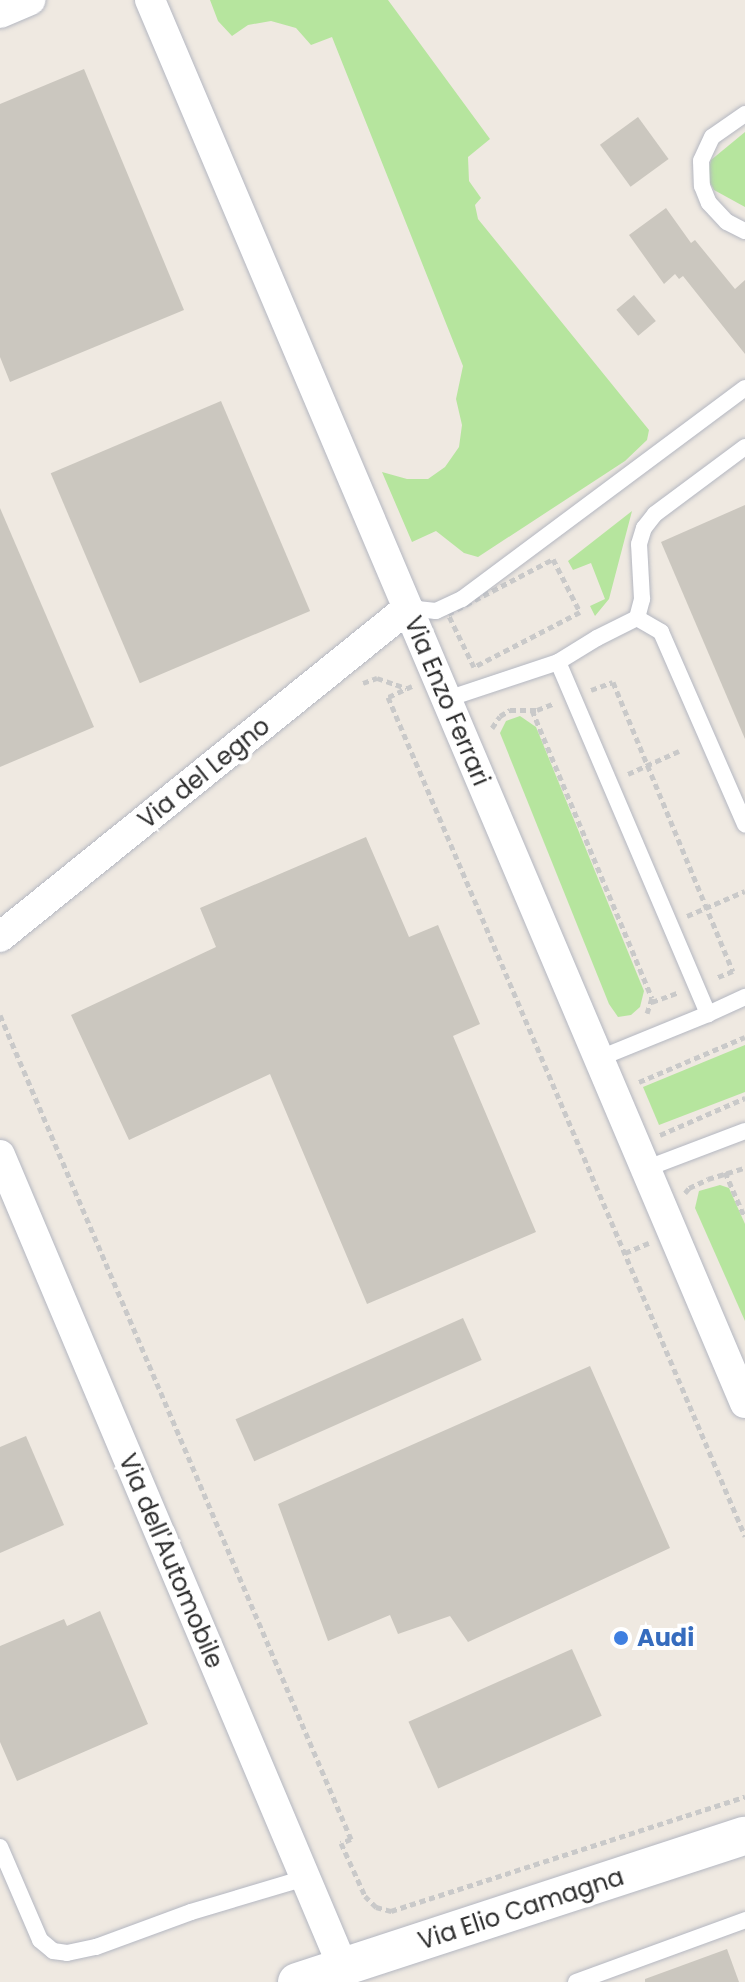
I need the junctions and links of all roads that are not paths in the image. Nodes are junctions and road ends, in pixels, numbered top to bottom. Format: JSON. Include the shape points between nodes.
{"nodes":[{"id":1,"x":30,"y":0,"type":"edge"},
{"id":2,"x":150,"y":0,"type":"edge"},
{"id":3,"x":0,"y":13,"type":"edge"},
{"id":4,"x":745,"y":114,"type":"edge"},
{"id":5,"x":745,"y":231,"type":"edge"},
{"id":6,"x":745,"y":388,"type":"edge"},
{"id":7,"x":745,"y":447,"type":"edge"},
{"id":8,"x":408,"y":608,"type":"junction"},
{"id":9,"x":637,"y":618,"type":"junction"},
{"id":10,"x":558,"y":662,"type":"junction"},
{"id":11,"x":447,"y":699,"type":"junction"},
{"id":12,"x":745,"y":824,"type":"edge"},
{"id":13,"x":0,"y":937,"type":"edge"},
{"id":14,"x":745,"y":997,"type":"edge"},
{"id":15,"x":708,"y":1014,"type":"junction"},
{"id":16,"x":598,"y":1059,"type":"junction"},
{"id":17,"x":745,"y":1131,"type":"edge"},
{"id":18,"x":0,"y":1155,"type":"edge"},
{"id":19,"x":645,"y":1169,"type":"junction"},
{"id":20,"x":745,"y":1403,"type":"edge"},
{"id":21,"x":745,"y":1836,"type":"edge"},
{"id":22,"x":0,"y":1847,"type":"edge"},
{"id":23,"x":305,"y":1878,"type":"junction"},
{"id":24,"x":745,"y":1920,"type":"edge"},
{"id":25,"x":343,"y":1967,"type":"junction"},
{"id":26,"x":297,"y":1982,"type":"edge"},
{"id":27,"x":576,"y":1982,"type":"edge"}],
"edges":[{"from":1,"to":3,"type":"street"},
{"from":2,"to":8,"type":"street","name":"Via Enzo Ferrari"},
{"from":4,"to":5,"type":"lane","via":[[712,137],[701,161],[709,203]]},
{"from":6,"to":8,"type":"lane","via":[[462,599],[436,611]]},
{"from":7,"to":9,"type":"lane","via":[[655,514],[644,528]]},
{"from":8,"to":11,"type":"street","name":"Via Enzo Ferrari"},
{"from":8,"to":13,"type":"street","name":"Via del Legno"},
{"from":9,"to":10,"type":"lane"},
{"from":9,"to":12,"type":"lane","via":[[661,632]]},
{"from":10,"to":11,"type":"lane"},
{"from":10,"to":15,"type":"lane"},
{"from":11,"to":16,"type":"street","name":"Via Enzo Ferrari"},
{"from":14,"to":15,"type":"lane"},
{"from":15,"to":16,"type":"lane"},
{"from":16,"to":19,"type":"street","name":"Via Enzo Ferrari"},
{"from":17,"to":19,"type":"lane"},
{"from":18,"to":23,"type":"street","name":"Via dell'Automobile"},
{"from":19,"to":20,"type":"street","name":"Via Enzo Ferrari"},
{"from":21,"to":25,"type":"street","name":"Via Elio Camagna"},
{"from":22,"to":23,"type":"lane","via":[[40,1940],[53,1951],[67,1953]]},
{"from":23,"to":25,"type":"street","name":"Via dell'Automobile"},
{"from":24,"to":27,"type":"lane"},
{"from":25,"to":26,"type":"street","name":"Via Elio Camagna"}]}
